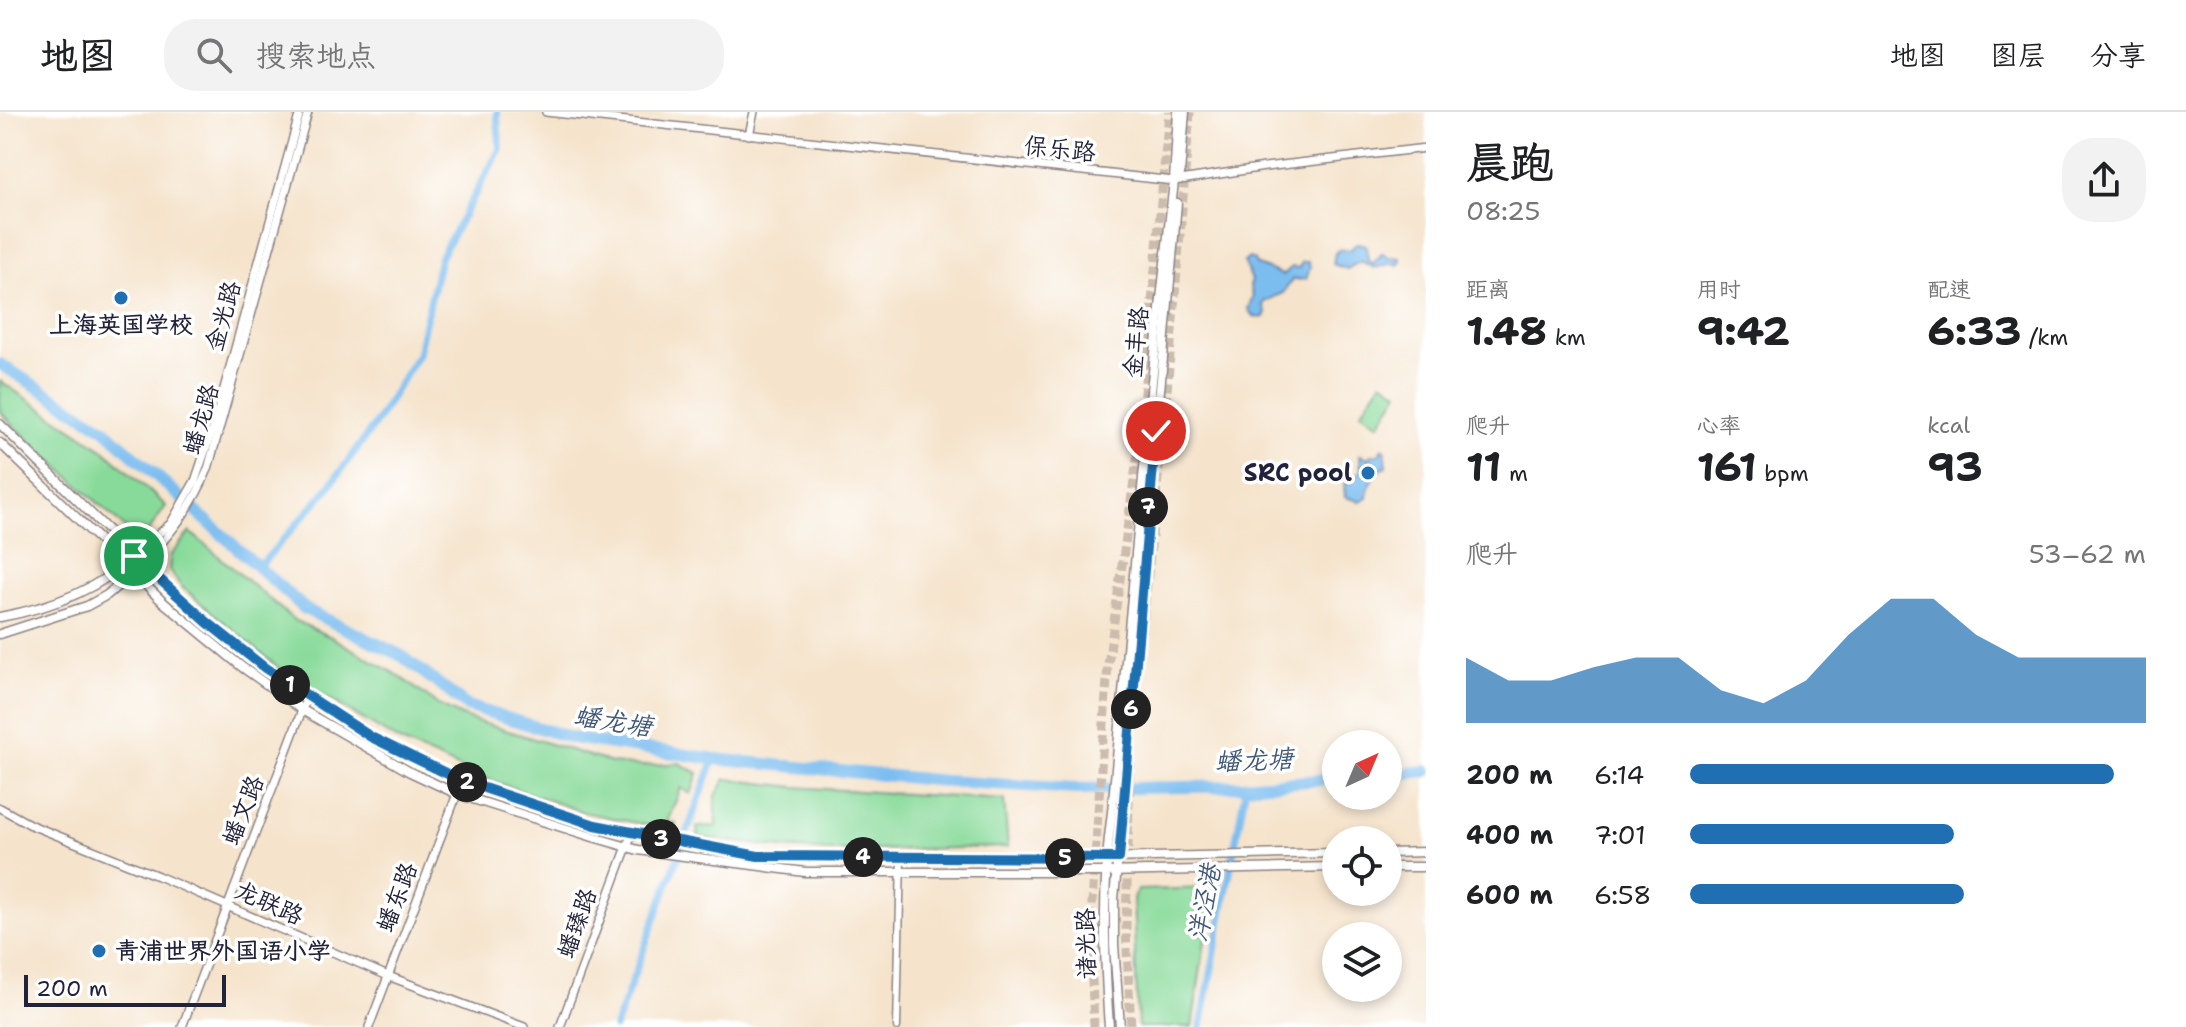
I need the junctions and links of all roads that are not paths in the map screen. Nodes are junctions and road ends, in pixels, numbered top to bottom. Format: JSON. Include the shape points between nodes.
{"nodes":[{"id":1,"x":300,"y":112,"type":"edge"},
{"id":2,"x":308,"y":112,"type":"edge"},
{"id":3,"x":546,"y":112,"type":"edge"},
{"id":4,"x":754,"y":112,"type":"edge"},
{"id":5,"x":1178,"y":112,"type":"edge"},
{"id":6,"x":1185,"y":112,"type":"edge"},
{"id":7,"x":749,"y":135,"type":"junction"},
{"id":8,"x":1426,"y":148,"type":"edge"},
{"id":9,"x":1177,"y":180,"type":"junction"},
{"id":10,"x":0,"y":424,"type":"edge"},
{"id":11,"x":0,"y":443,"type":"edge"},
{"id":12,"x":198,"y":483,"type":"junction"},
{"id":13,"x":174,"y":525,"type":"junction"},
{"id":14,"x":134,"y":556,"type":"junction"},
{"id":15,"x":143,"y":564,"type":"junction"},
{"id":16,"x":124,"y":566,"type":"junction"},
{"id":17,"x":132,"y":573,"type":"junction"},
{"id":18,"x":0,"y":617,"type":"edge"},
{"id":19,"x":0,"y":634,"type":"edge"},
{"id":20,"x":307,"y":697,"type":"junction"},
{"id":21,"x":304,"y":711,"type":"junction"},
{"id":22,"x":1121,"y":768,"type":"junction"},
{"id":23,"x":460,"y":780,"type":"junction"},
{"id":24,"x":457,"y":794,"type":"junction"},
{"id":25,"x":0,"y":808,"type":"edge"},
{"id":26,"x":632,"y":833,"type":"junction"},
{"id":27,"x":627,"y":847,"type":"junction"},
{"id":28,"x":1426,"y":852,"type":"edge"},
{"id":29,"x":1322,"y":853,"type":"edge"},
{"id":30,"x":1402,"y":853,"type":"edge"},
{"id":31,"x":901,"y":858,"type":"junction"},
{"id":32,"x":1105,"y":858,"type":"junction"},
{"id":33,"x":1119,"y":858,"type":"junction"},
{"id":34,"x":1322,"y":867,"type":"edge"},
{"id":35,"x":1402,"y":867,"type":"edge"},
{"id":36,"x":1426,"y":867,"type":"edge"},
{"id":37,"x":1105,"y":872,"type":"junction"},
{"id":38,"x":1117,"y":872,"type":"junction"},
{"id":39,"x":900,"y":873,"type":"junction"},
{"id":40,"x":226,"y":906,"type":"junction"},
{"id":41,"x":388,"y":976,"type":"junction"},
{"id":42,"x":182,"y":1027,"type":"edge"},
{"id":43,"x":369,"y":1027,"type":"edge"},
{"id":44,"x":524,"y":1027,"type":"edge"},
{"id":45,"x":560,"y":1027,"type":"edge"},
{"id":46,"x":897,"y":1027,"type":"edge"},
{"id":47,"x":1109,"y":1027,"type":"edge"},
{"id":48,"x":1120,"y":1027,"type":"edge"}],
"edges":[{"from":1,"to":12,"type":"street","name":"金光路"},
{"from":2,"to":12,"type":"street","name":"蟠龙路"},
{"from":3,"to":7,"type":"street","name":"保乐路"},
{"from":4,"to":7,"type":"street"},
{"from":5,"to":9,"type":"main road","name":"金丰路"},
{"from":6,"to":9,"type":"main road","name":"金丰路"},
{"from":7,"to":9,"type":"street","name":"保乐路"},
{"from":8,"to":9,"type":"street","name":"保乐路"},
{"from":9,"to":22,"type":"main road","name":"金丰路","via":[[1150,405]]},
{"from":10,"to":14,"type":"main road"},
{"from":11,"to":16,"type":"main road"},
{"from":12,"to":13,"type":"street","name":"蟠龙路"},
{"from":13,"to":14,"type":"street"},
{"from":13,"to":15,"type":"street","name":"蟠龙路"},
{"from":14,"to":15,"type":"main road"},
{"from":14,"to":16,"type":"main road"},
{"from":15,"to":17,"type":"main road","name":"蟠龙路"},
{"from":15,"to":20,"type":"main road","via":[[207,622]]},
{"from":16,"to":17,"type":"main road"},
{"from":16,"to":18,"type":"main road","via":[[69,599]]},
{"from":17,"to":19,"type":"main road","name":"蟠龙路","via":[[87,606]]},
{"from":17,"to":21,"type":"main road","via":[[242,667]]},
{"from":20,"to":21,"type":"street","name":"蟠文路"},
{"from":20,"to":23,"type":"main road","via":[[371,737]]},
{"from":21,"to":24,"type":"main road"},
{"from":21,"to":40,"type":"street","name":"蟠文路"},
{"from":22,"to":32,"type":"main road","name":"诸光路"},
{"from":22,"to":33,"type":"main road"},
{"from":23,"to":24,"type":"street","name":"蟠东路"},
{"from":23,"to":26,"type":"main road"},
{"from":24,"to":27,"type":"main road"},
{"from":24,"to":41,"type":"street","name":"蟠东路"},
{"from":25,"to":40,"type":"street","name":"龙联路"},
{"from":26,"to":27,"type":"street","name":"蟠臻路"},
{"from":26,"to":31,"type":"main road","via":[[758,856]]},
{"from":27,"to":39,"type":"main road","via":[[805,872]]},
{"from":27,"to":45,"type":"street","name":"蟠臻路"},
{"from":28,"to":30,"type":"main road"},
{"from":29,"to":33,"type":"main road"},
{"from":31,"to":32,"type":"main road"},
{"from":31,"to":39,"type":"street"},
{"from":32,"to":33,"type":"main road"},
{"from":32,"to":37,"type":"main road","name":"诸光路"},
{"from":33,"to":38,"type":"main road"},
{"from":34,"to":38,"type":"main road"},
{"from":35,"to":36,"type":"main road"},
{"from":37,"to":38,"type":"main road"},
{"from":37,"to":39,"type":"main road"},
{"from":37,"to":47,"type":"main road","name":"诸光路"},
{"from":38,"to":48,"type":"main road","via":[[1114,945]]},
{"from":39,"to":46,"type":"street"},
{"from":40,"to":41,"type":"street","name":"龙联路"},
{"from":40,"to":42,"type":"street","name":"蟠文路"},
{"from":41,"to":43,"type":"street","name":"蟠东路"},
{"from":41,"to":44,"type":"street","name":"龙联路"}]}
